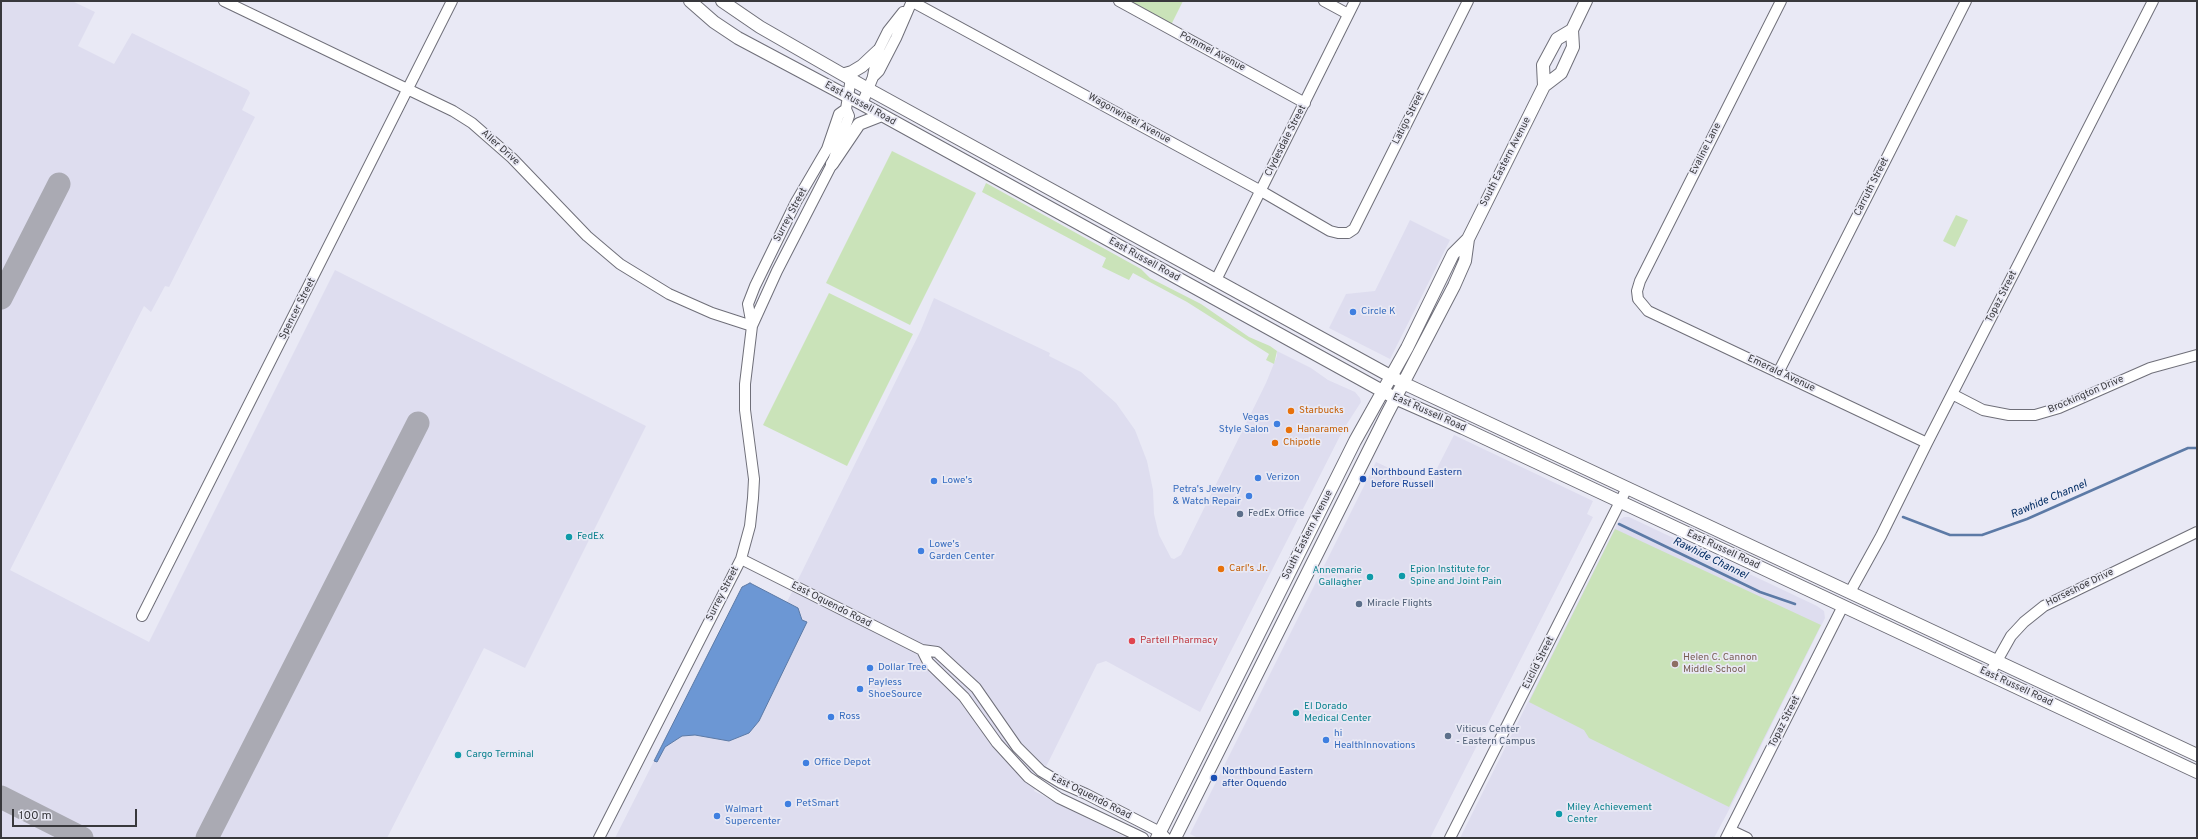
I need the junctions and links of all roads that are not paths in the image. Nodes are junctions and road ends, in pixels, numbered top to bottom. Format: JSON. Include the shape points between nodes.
{"nodes":[{"id":1,"x":224,"y":1,"type":"edge"},
{"id":2,"x":452,"y":1,"type":"edge"},
{"id":3,"x":690,"y":1,"type":"edge"},
{"id":4,"x":722,"y":1,"type":"edge"},
{"id":5,"x":912,"y":1,"type":"edge"},
{"id":6,"x":1120,"y":1,"type":"edge"},
{"id":7,"x":1324,"y":1,"type":"edge"},
{"id":8,"x":1355,"y":1,"type":"edge"},
{"id":9,"x":1468,"y":1,"type":"edge"},
{"id":10,"x":1586,"y":1,"type":"edge"},
{"id":11,"x":1781,"y":1,"type":"edge"},
{"id":12,"x":1966,"y":1,"type":"edge"},
{"id":13,"x":2153,"y":1,"type":"edge"},
{"id":14,"x":1348,"y":14,"type":"junction"},
{"id":15,"x":1572,"y":30,"type":"junction"},
{"id":16,"x":878,"y":51,"type":"junction"},
{"id":17,"x":848,"y":76,"type":"junction"},
{"id":18,"x":873,"y":77,"type":"junction"},
{"id":19,"x":1544,"y":86,"type":"junction"},
{"id":20,"x":868,"y":89,"type":"junction"},
{"id":21,"x":408,"y":90,"type":"junction"},
{"id":22,"x":848,"y":97,"type":"junction"},
{"id":23,"x":1305,"y":103,"type":"junction"},
{"id":24,"x":862,"y":104,"type":"junction"},
{"id":25,"x":846,"y":109,"type":"junction"},
{"id":26,"x":882,"y":115,"type":"junction"},
{"id":27,"x":832,"y":164,"type":"junction"},
{"id":28,"x":813,"y":175,"type":"junction"},
{"id":29,"x":1261,"y":191,"type":"junction"},
{"id":30,"x":799,"y":227,"type":"junction"},
{"id":31,"x":1348,"y":233,"type":"joint"},
{"id":32,"x":1133,"y":235,"type":"junction"},
{"id":33,"x":1468,"y":239,"type":"junction"},
{"id":34,"x":1125,"y":249,"type":"junction"},
{"id":35,"x":1216,"y":280,"type":"junction"},
{"id":36,"x":1638,"y":300,"type":"joint"},
{"id":37,"x":752,"y":326,"type":"junction"},
{"id":38,"x":2197,"y":355,"type":"edge"},
{"id":39,"x":1778,"y":373,"type":"junction"},
{"id":40,"x":1391,"y":376,"type":"junction"},
{"id":41,"x":1403,"y":383,"type":"junction"},
{"id":42,"x":1383,"y":392,"type":"junction"},
{"id":43,"x":1952,"y":394,"type":"junction"},
{"id":44,"x":1395,"y":398,"type":"junction"},
{"id":45,"x":1927,"y":443,"type":"junction"},
{"id":46,"x":1595,"y":473,"type":"junction"},
{"id":47,"x":1588,"y":486,"type":"junction"},
{"id":48,"x":1627,"y":488,"type":"junction"},
{"id":49,"x":1620,"y":502,"type":"junction"},
{"id":50,"x":2197,"y":532,"type":"edge"},
{"id":51,"x":741,"y":558,"type":"junction"},
{"id":52,"x":1850,"y":592,"type":"junction"},
{"id":53,"x":1843,"y":606,"type":"junction"},
{"id":54,"x":142,"y":616,"type":"dead end"},
{"id":55,"x":1263,"y":623,"type":"junction"},
{"id":56,"x":1280,"y":627,"type":"junction"},
{"id":57,"x":1938,"y":633,"type":"junction"},
{"id":58,"x":922,"y":650,"type":"junction"},
{"id":59,"x":1996,"y":661,"type":"junction"},
{"id":60,"x":1989,"y":674,"type":"junction"},
{"id":61,"x":2197,"y":755,"type":"edge"},
{"id":62,"x":2197,"y":772,"type":"edge"},
{"id":63,"x":1728,"y":834,"type":"edge"},
{"id":64,"x":1161,"y":836,"type":"edge"},
{"id":65,"x":599,"y":838,"type":"edge"},
{"id":66,"x":1143,"y":838,"type":"edge"},
{"id":67,"x":1175,"y":838,"type":"edge"},
{"id":68,"x":1450,"y":838,"type":"edge"},
{"id":69,"x":1747,"y":838,"type":"edge"}],
"edges":[{"from":1,"to":21,"type":"street","name":"Aller Drive"},
{"from":2,"to":21,"type":"street","name":"Spencer Street"},
{"from":3,"to":22,"type":"main road","name":"East Russell Road","via":[[738,38]]},
{"from":4,"to":17,"type":"main road","name":"East Russell Road","via":[[760,27]]},
{"from":5,"to":16,"type":"street","via":[[888,31]]},
{"from":5,"to":18,"type":"street","via":[[896,38],[879,71]]},
{"from":5,"to":29,"type":"street","name":"Wagonwheel Avenue"},
{"from":6,"to":23,"type":"street","name":"Pommel Avenue"},
{"from":7,"to":14,"type":"street"},
{"from":8,"to":14,"type":"street","name":"Clydesdale Street"},
{"from":9,"to":31,"type":"street","name":"Latigo Street","via":[[1354,229]]},
{"from":10,"to":15,"type":"main road","name":"South Eastern Avenue"},
{"from":11,"to":36,"type":"street","name":"Evaline Lane","via":[[1640,281]]},
{"from":12,"to":39,"type":"street","name":"Carruth Street"},
{"from":13,"to":43,"type":"street","name":"Topaz Street"},
{"from":14,"to":23,"type":"street","name":"Clydesdale Street"},
{"from":15,"to":19,"type":"main road","name":"South Eastern Avenue","via":[[1573,47],[1561,73]]},
{"from":15,"to":19,"type":"main road","name":"South Eastern Avenue","via":[[1557,39],[1544,65]]},
{"from":16,"to":17,"type":"main road"},
{"from":16,"to":18,"type":"street"},
{"from":17,"to":20,"type":"main road","name":"East Russell Road"},
{"from":17,"to":22,"type":"street","name":"Surrey Street"},
{"from":18,"to":20,"type":"street"},
{"from":19,"to":33,"type":"main road","name":"South Eastern Avenue"},
{"from":20,"to":24,"type":"street"},
{"from":20,"to":32,"type":"main road","name":"East Russell Road"},
{"from":21,"to":37,"type":"street","name":"Aller Drive","via":[[453,111],[490,137],[533,178],[587,236],[620,264],[669,294],[712,313]]},
{"from":21,"to":54,"type":"street","name":"Spencer Street"},
{"from":22,"to":24,"type":"main road","name":"East Russell Road"},
{"from":22,"to":25,"type":"street","name":"Surrey Street"},
{"from":23,"to":29,"type":"street","name":"Clydesdale Street"},
{"from":24,"to":26,"type":"main road","name":"East Russell Road"},
{"from":25,"to":27,"type":"street","name":"Surrey Street","via":[[849,116]]},
{"from":25,"to":28,"type":"street","name":"Surrey Street","via":[[839,114],[827,149]]},
{"from":26,"to":27,"type":"main road","via":[[859,124]]},
{"from":26,"to":34,"type":"main road","name":"East Russell Road"},
{"from":27,"to":30,"type":"street","name":"Surrey Street"},
{"from":28,"to":30,"type":"street","via":[[796,216]]},
{"from":28,"to":37,"type":"street","name":"Surrey Street","via":[[796,202],[755,286],[748,304]]},
{"from":29,"to":31,"type":"street","name":"Wagonwheel Avenue","via":[[1330,231]]},
{"from":29,"to":35,"type":"street","name":"Clydesdale Street"},
{"from":30,"to":37,"type":"street","name":"Surrey Street"},
{"from":32,"to":34,"type":"main road"},
{"from":32,"to":35,"type":"main road","name":"East Russell Road"},
{"from":33,"to":40,"type":"main road","name":"South Eastern Avenue","via":[[1453,254]]},
{"from":33,"to":41,"type":"main road","name":"South Eastern Avenue","via":[[1465,261]]},
{"from":34,"to":42,"type":"main road","name":"East Russell Road"},
{"from":35,"to":40,"type":"main road","name":"East Russell Road"},
{"from":36,"to":39,"type":"street","name":"Emerald Avenue","via":[[1648,312]]},
{"from":37,"to":51,"type":"street","name":"Surrey Street","via":[[745,384],[745,410],[754,479],[750,526]]},
{"from":38,"to":43,"type":"street","name":"Brockington Drive","via":[[2150,368],[2059,408],[2035,415],[2009,415],[1983,410]]},
{"from":39,"to":45,"type":"street","name":"Emerald Avenue"},
{"from":40,"to":41,"type":"main road","name":"East Russell Road"},
{"from":40,"to":42,"type":"main road","name":"South Eastern Avenue"},
{"from":41,"to":44,"type":"main road","name":"South Eastern Avenue"},
{"from":41,"to":46,"type":"main road","name":"East Russell Road"},
{"from":42,"to":44,"type":"main road","name":"East Russell Road"},
{"from":42,"to":55,"type":"main road","name":"South Eastern Avenue","via":[[1355,441]]},
{"from":43,"to":45,"type":"street","name":"Topaz Street"},
{"from":44,"to":47,"type":"main road","name":"East Russell Road"},
{"from":44,"to":56,"type":"main road","name":"South Eastern Avenue"},
{"from":45,"to":52,"type":"street","name":"Topaz Street","via":[[1882,536]]},
{"from":46,"to":47,"type":"main road"},
{"from":46,"to":48,"type":"main road","name":"East Russell Road"},
{"from":47,"to":49,"type":"main road","name":"East Russell Road"},
{"from":48,"to":49,"type":"street","name":"Euclid Street"},
{"from":48,"to":52,"type":"main road","name":"East Russell Road"},
{"from":49,"to":53,"type":"main road","name":"East Russell Road"},
{"from":49,"to":68,"type":"street","name":"Euclid Street"},
{"from":50,"to":59,"type":"street","name":"Horseshoe Drive","via":[[2044,606],[2011,636]]},
{"from":51,"to":58,"type":"street","name":"East Oquendo Road"},
{"from":51,"to":65,"type":"street","name":"Surrey Street"},
{"from":52,"to":57,"type":"main road","name":"East Russell Road"},
{"from":53,"to":57,"type":"main road","via":[[1849,603],[1864,606],[1924,632]]},
{"from":53,"to":60,"type":"main road","name":"East Russell Road"},
{"from":53,"to":63,"type":"street","name":"Topaz Street"},
{"from":55,"to":56,"type":"main road"},
{"from":55,"to":64,"type":"main road","name":"South Eastern Avenue"},
{"from":56,"to":67,"type":"main road","name":"South Eastern Avenue"},
{"from":57,"to":59,"type":"main road","name":"East Russell Road"},
{"from":58,"to":64,"type":"street","name":"East Oquendo Road","via":[[936,652],[959,671],[986,702],[1017,747],[1041,770]]},
{"from":58,"to":66,"type":"street","name":"East Oquendo Road","via":[[928,662],[964,697],[1001,747],[1028,777],[1059,798]]},
{"from":59,"to":60,"type":"street","name":"Horseshoe Drive"},
{"from":59,"to":61,"type":"main road","name":"East Russell Road"},
{"from":60,"to":62,"type":"main road","name":"East Russell Road"},
{"from":63,"to":69,"type":"street"}]}
